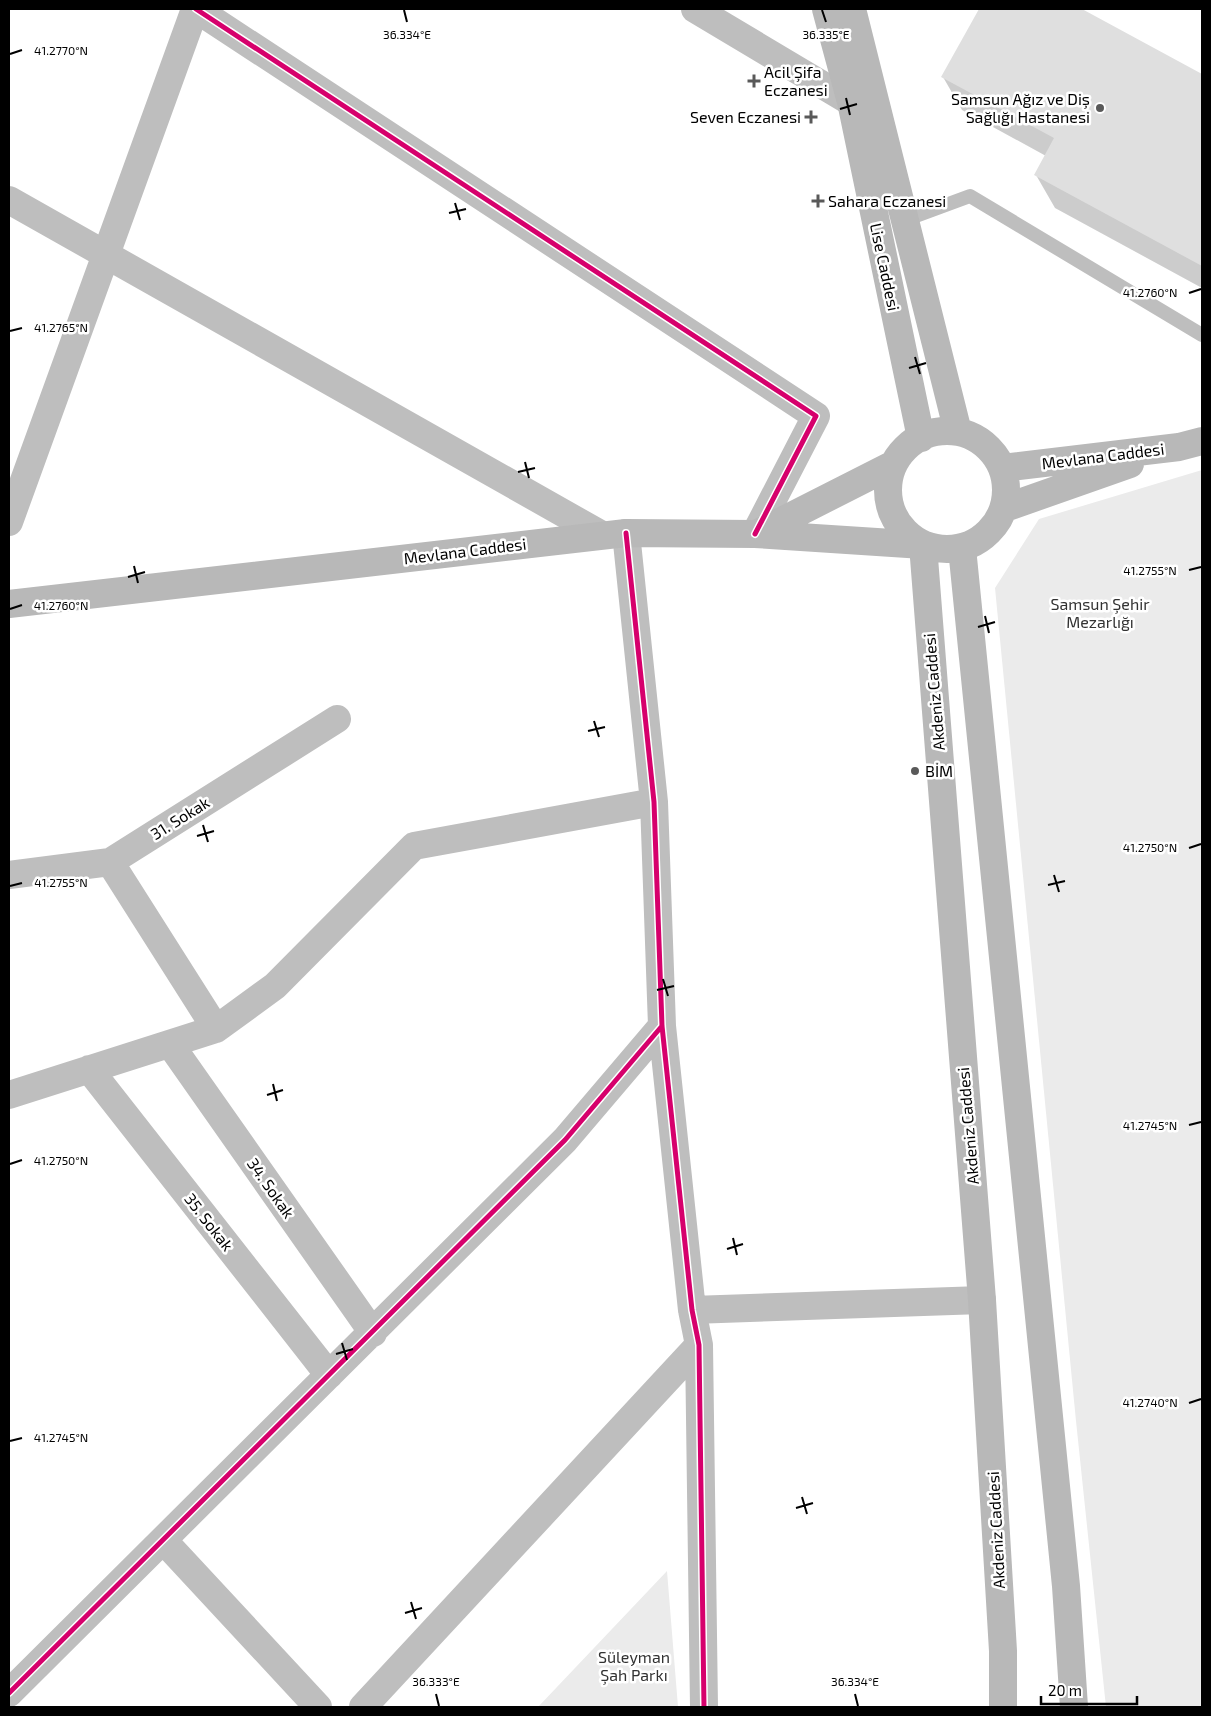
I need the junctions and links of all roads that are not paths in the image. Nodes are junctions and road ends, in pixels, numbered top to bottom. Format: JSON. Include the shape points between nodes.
{"nodes":[{"id":1,"x":195,"y":9,"type":"edge"},
{"id":2,"x":695,"y":9,"type":"edge"},
{"id":3,"x":826,"y":9,"type":"edge"},
{"id":4,"x":852,"y":9,"type":"edge"},
{"id":5,"x":851,"y":102,"type":"junction"},
{"id":6,"x":9,"y":200,"type":"edge"},
{"id":7,"x":905,"y":220,"type":"junction"},
{"id":8,"x":106,"y":255,"type":"junction"},
{"id":9,"x":1202,"y":335,"type":"edge"},
{"id":10,"x":958,"y":432,"type":"junction"},
{"id":11,"x":921,"y":438,"type":"junction"},
{"id":12,"x":1191,"y":444,"type":"edge"},
{"id":13,"x":894,"y":464,"type":"junction"},
{"id":14,"x":1003,"y":468,"type":"junction"},
{"id":15,"x":16,"y":477,"type":"edge"},
{"id":16,"x":1005,"y":508,"type":"junction"},
{"id":17,"x":9,"y":522,"type":"edge"},
{"id":18,"x":614,"y":534,"type":"junction"},
{"id":19,"x":755,"y":534,"type":"junction"},
{"id":20,"x":922,"y":545,"type":"junction"},
{"id":21,"x":962,"y":548,"type":"junction"},
{"id":22,"x":9,"y":604,"type":"edge"},
{"id":23,"x":337,"y":719,"type":"dead end"},
{"id":24,"x":654,"y":802,"type":"junction"},
{"id":25,"x":110,"y":862,"type":"junction"},
{"id":26,"x":9,"y":875,"type":"edge"},
{"id":27,"x":662,"y":1026,"type":"junction"},
{"id":28,"x":216,"y":1029,"type":"junction"},
{"id":29,"x":170,"y":1044,"type":"junction"},
{"id":30,"x":90,"y":1069,"type":"junction"},
{"id":31,"x":9,"y":1095,"type":"edge"},
{"id":32,"x":982,"y":1300,"type":"junction"},
{"id":33,"x":692,"y":1310,"type":"junction"},
{"id":34,"x":373,"y":1333,"type":"junction"},
{"id":35,"x":699,"y":1345,"type":"junction"},
{"id":36,"x":329,"y":1375,"type":"junction"},
{"id":37,"x":163,"y":1540,"type":"junction"},
{"id":38,"x":9,"y":1693,"type":"edge"},
{"id":39,"x":318,"y":1707,"type":"edge"},
{"id":40,"x":364,"y":1707,"type":"edge"},
{"id":41,"x":704,"y":1707,"type":"edge"},
{"id":42,"x":1003,"y":1707,"type":"edge"},
{"id":43,"x":1074,"y":1707,"type":"edge"}],
"edges":[{"from":1,"to":8,"type":"street"},
{"from":1,"to":19,"type":"street","via":[[816,416]]},
{"from":2,"to":5,"type":"street"},
{"from":3,"to":5,"type":"main road","name":"Lise Caddesi"},
{"from":4,"to":7,"type":"main road","name":"Lise Caddesi"},
{"from":5,"to":11,"type":"main road","name":"Lise Caddesi"},
{"from":6,"to":8,"type":"street"},
{"from":7,"to":9,"type":"lane","via":[[970,196]]},
{"from":7,"to":10,"type":"main road","name":"Lise Caddesi"},
{"from":8,"to":15,"type":"street"},
{"from":8,"to":18,"type":"street"},
{"from":10,"to":11,"type":"main road","via":[[939,432]]},
{"from":10,"to":14,"type":"main road","via":[[977,439],[992,451]]},
{"from":11,"to":13,"type":"main road","via":[[905,449]]},
{"from":12,"to":14,"type":"main road","name":"Mevlana Caddesi"},
{"from":12,"to":16,"type":"main road"},
{"from":13,"to":19,"type":"main road"},
{"from":13,"to":20,"type":"main road","via":[[889,482],[889,501],[895,519]]},
{"from":14,"to":16,"type":"main road","via":[[1007,488]]},
{"from":15,"to":17,"type":"street"},
{"from":16,"to":21,"type":"main road","via":[[996,526]]},
{"from":18,"to":19,"type":"main road","name":"Mevlana Caddesi"},
{"from":18,"to":22,"type":"main road","name":"Mevlana Caddesi"},
{"from":18,"to":24,"type":"street"},
{"from":19,"to":20,"type":"main road","name":"Mevlana Caddesi"},
{"from":20,"to":21,"type":"main road","via":[[942,550]]},
{"from":20,"to":32,"type":"main road","name":"Akdeniz Caddesi"},
{"from":21,"to":43,"type":"main road","via":[[1066,1586]]},
{"from":23,"to":25,"type":"street","name":"31. Sokak"},
{"from":24,"to":27,"type":"street"},
{"from":24,"to":28,"type":"street","via":[[414,846],[275,986]]},
{"from":25,"to":26,"type":"street","name":"31. Sokak"},
{"from":25,"to":28,"type":"street"},
{"from":27,"to":33,"type":"street"},
{"from":27,"to":34,"type":"street","via":[[565,1140]]},
{"from":28,"to":29,"type":"street"},
{"from":29,"to":30,"type":"street"},
{"from":29,"to":34,"type":"street","name":"34. Sokak"},
{"from":30,"to":31,"type":"street"},
{"from":30,"to":36,"type":"street","name":"35. Sokak"},
{"from":32,"to":33,"type":"street"},
{"from":32,"to":42,"type":"main road","name":"Akdeniz Caddesi","via":[[1003,1651]]},
{"from":33,"to":35,"type":"street"},
{"from":34,"to":36,"type":"street"},
{"from":35,"to":40,"type":"street"},
{"from":35,"to":41,"type":"street"},
{"from":36,"to":37,"type":"street"},
{"from":37,"to":38,"type":"street"},
{"from":37,"to":39,"type":"street"}]}
